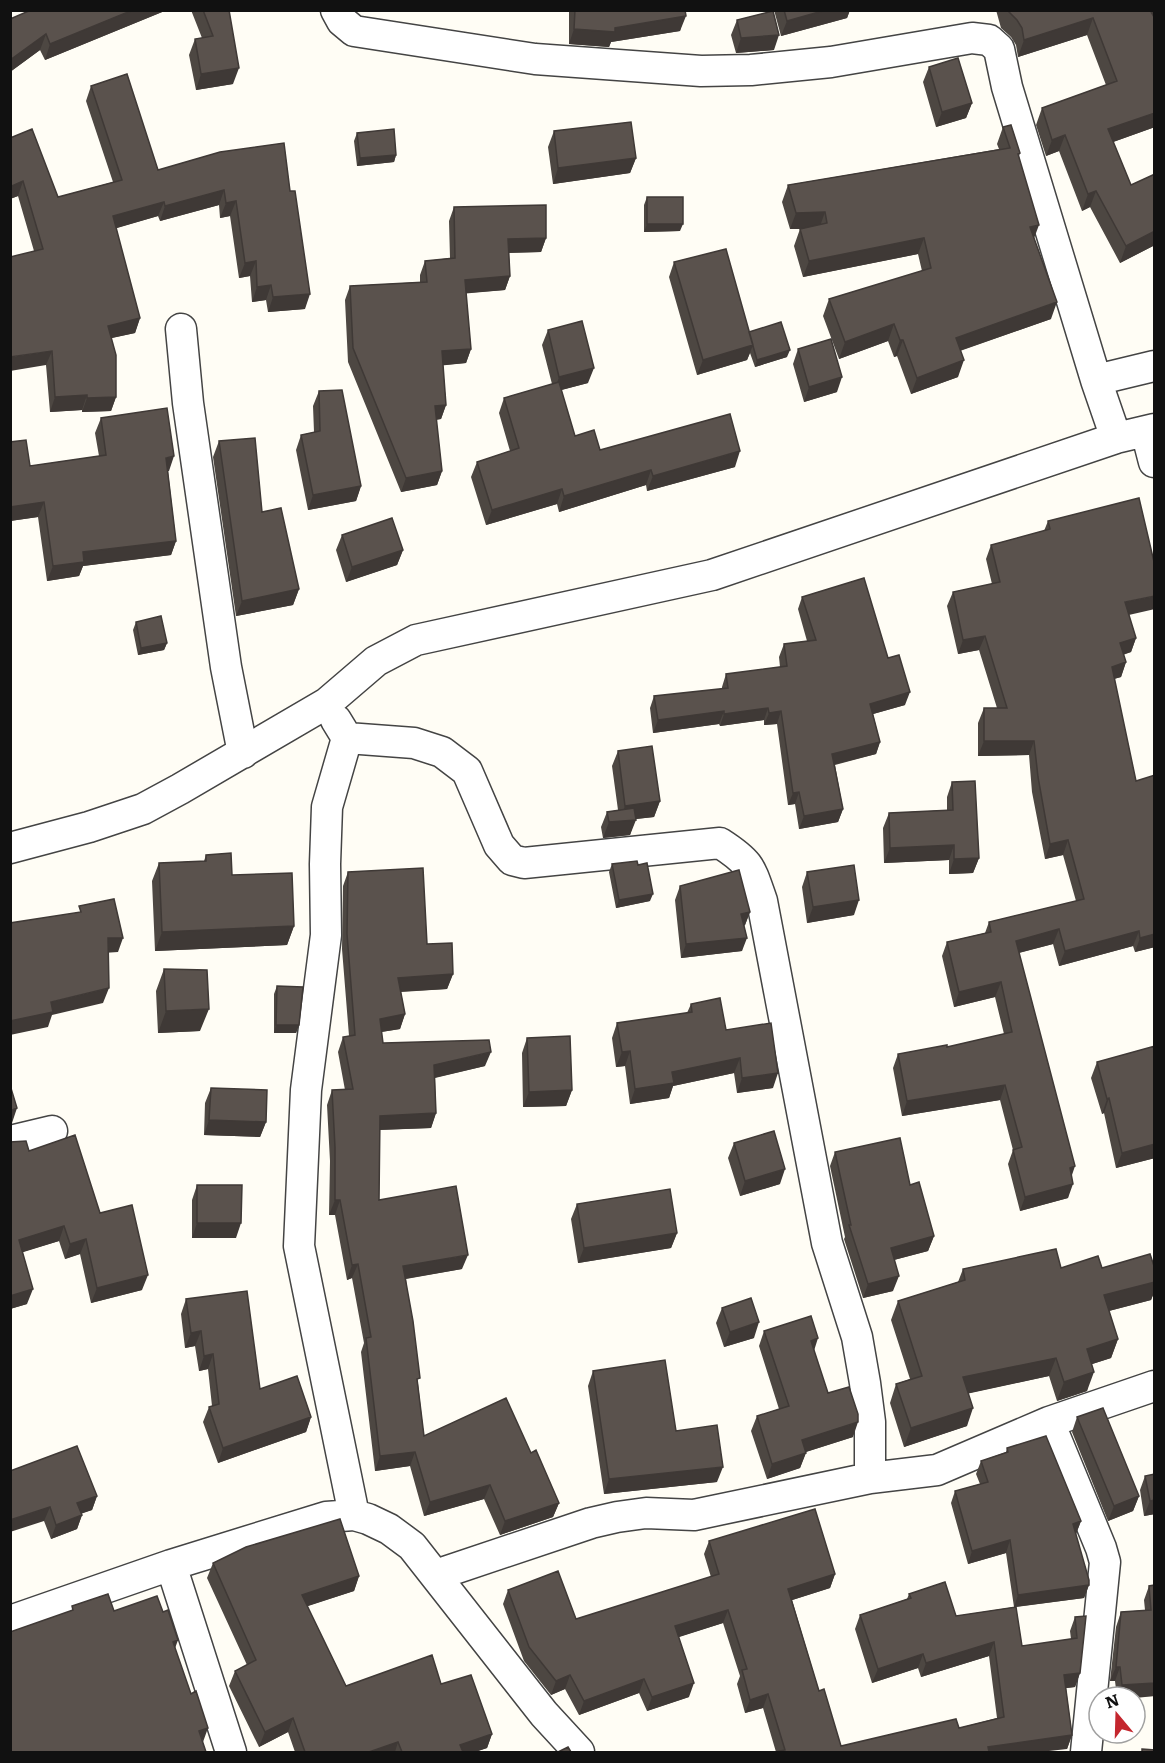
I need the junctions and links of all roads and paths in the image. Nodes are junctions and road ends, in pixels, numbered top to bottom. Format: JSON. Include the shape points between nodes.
{"nodes":[{"id":1,"x":336,"y":10,"type":"edge"},
{"id":2,"x":181,"y":329,"type":"dead end"},
{"id":3,"x":1155,"y":366,"type":"edge"},
{"id":4,"x":1096,"y":380,"type":"junction"},
{"id":5,"x":1150,"y":430,"type":"edge"},
{"id":6,"x":1116,"y":438,"type":"junction"},
{"id":7,"x":1155,"y":462,"type":"edge"},
{"id":8,"x":327,"y":703,"type":"junction"},
{"id":9,"x":346,"y":738,"type":"junction"},
{"id":10,"x":243,"y":753,"type":"junction"},
{"id":11,"x":10,"y":848,"type":"edge"},
{"id":12,"x":52,"y":1131,"type":"dead end"},
{"id":13,"x":10,"y":1140,"type":"edge"},
{"id":14,"x":1155,"y":1386,"type":"edge"},
{"id":15,"x":1049,"y":1422,"type":"junction"},
{"id":16,"x":870,"y":1478,"type":"junction"},
{"id":17,"x":354,"y":1515,"type":"junction"},
{"id":18,"x":171,"y":1565,"type":"junction"},
{"id":19,"x":436,"y":1575,"type":"junction"},
{"id":20,"x":10,"y":1621,"type":"edge"},
{"id":21,"x":231,"y":1752,"type":"edge"},
{"id":22,"x":579,"y":1752,"type":"edge"},
{"id":23,"x":1086,"y":1752,"type":"edge"}],
"edges":[{"from":1,"to":4,"type":"street","via":[[354,30],[536,59],[701,71],[831,62],[972,38],[989,40],[999,49],[1007,87]]},
{"from":2,"to":10,"type":"street","via":[[226,667]]},
{"from":3,"to":4,"type":"street"},
{"from":4,"to":6,"type":"street"},
{"from":5,"to":6,"type":"street"},
{"from":5,"to":7,"type":"street"},
{"from":6,"to":8,"type":"street","via":[[712,575],[417,640],[376,661]]},
{"from":8,"to":9,"type":"street"},
{"from":8,"to":10,"type":"street"},
{"from":9,"to":16,"type":"street","via":[[414,743],[442,752],[467,771],[499,845],[512,860],[524,863],[720,843],[743,858],[762,901],[827,1243],[857,1337],[870,1422]]},
{"from":9,"to":17,"type":"street","via":[[327,807],[326,935],[306,1090],[299,1246]]},
{"from":10,"to":11,"type":"street","via":[[143,808]]},
{"from":12,"to":13,"type":"street"},
{"from":14,"to":15,"type":"street"},
{"from":15,"to":16,"type":"street","via":[[937,1470]]},
{"from":15,"to":23,"type":"street","via":[[1105,1562]]},
{"from":16,"to":19,"type":"street","via":[[694,1515],[617,1516]]},
{"from":17,"to":18,"type":"street","via":[[326,1517]]},
{"from":17,"to":19,"type":"street","via":[[389,1528],[412,1546]]},
{"from":18,"to":20,"type":"street"},
{"from":18,"to":21,"type":"street"},
{"from":19,"to":22,"type":"street","via":[[544,1714]]}]}
